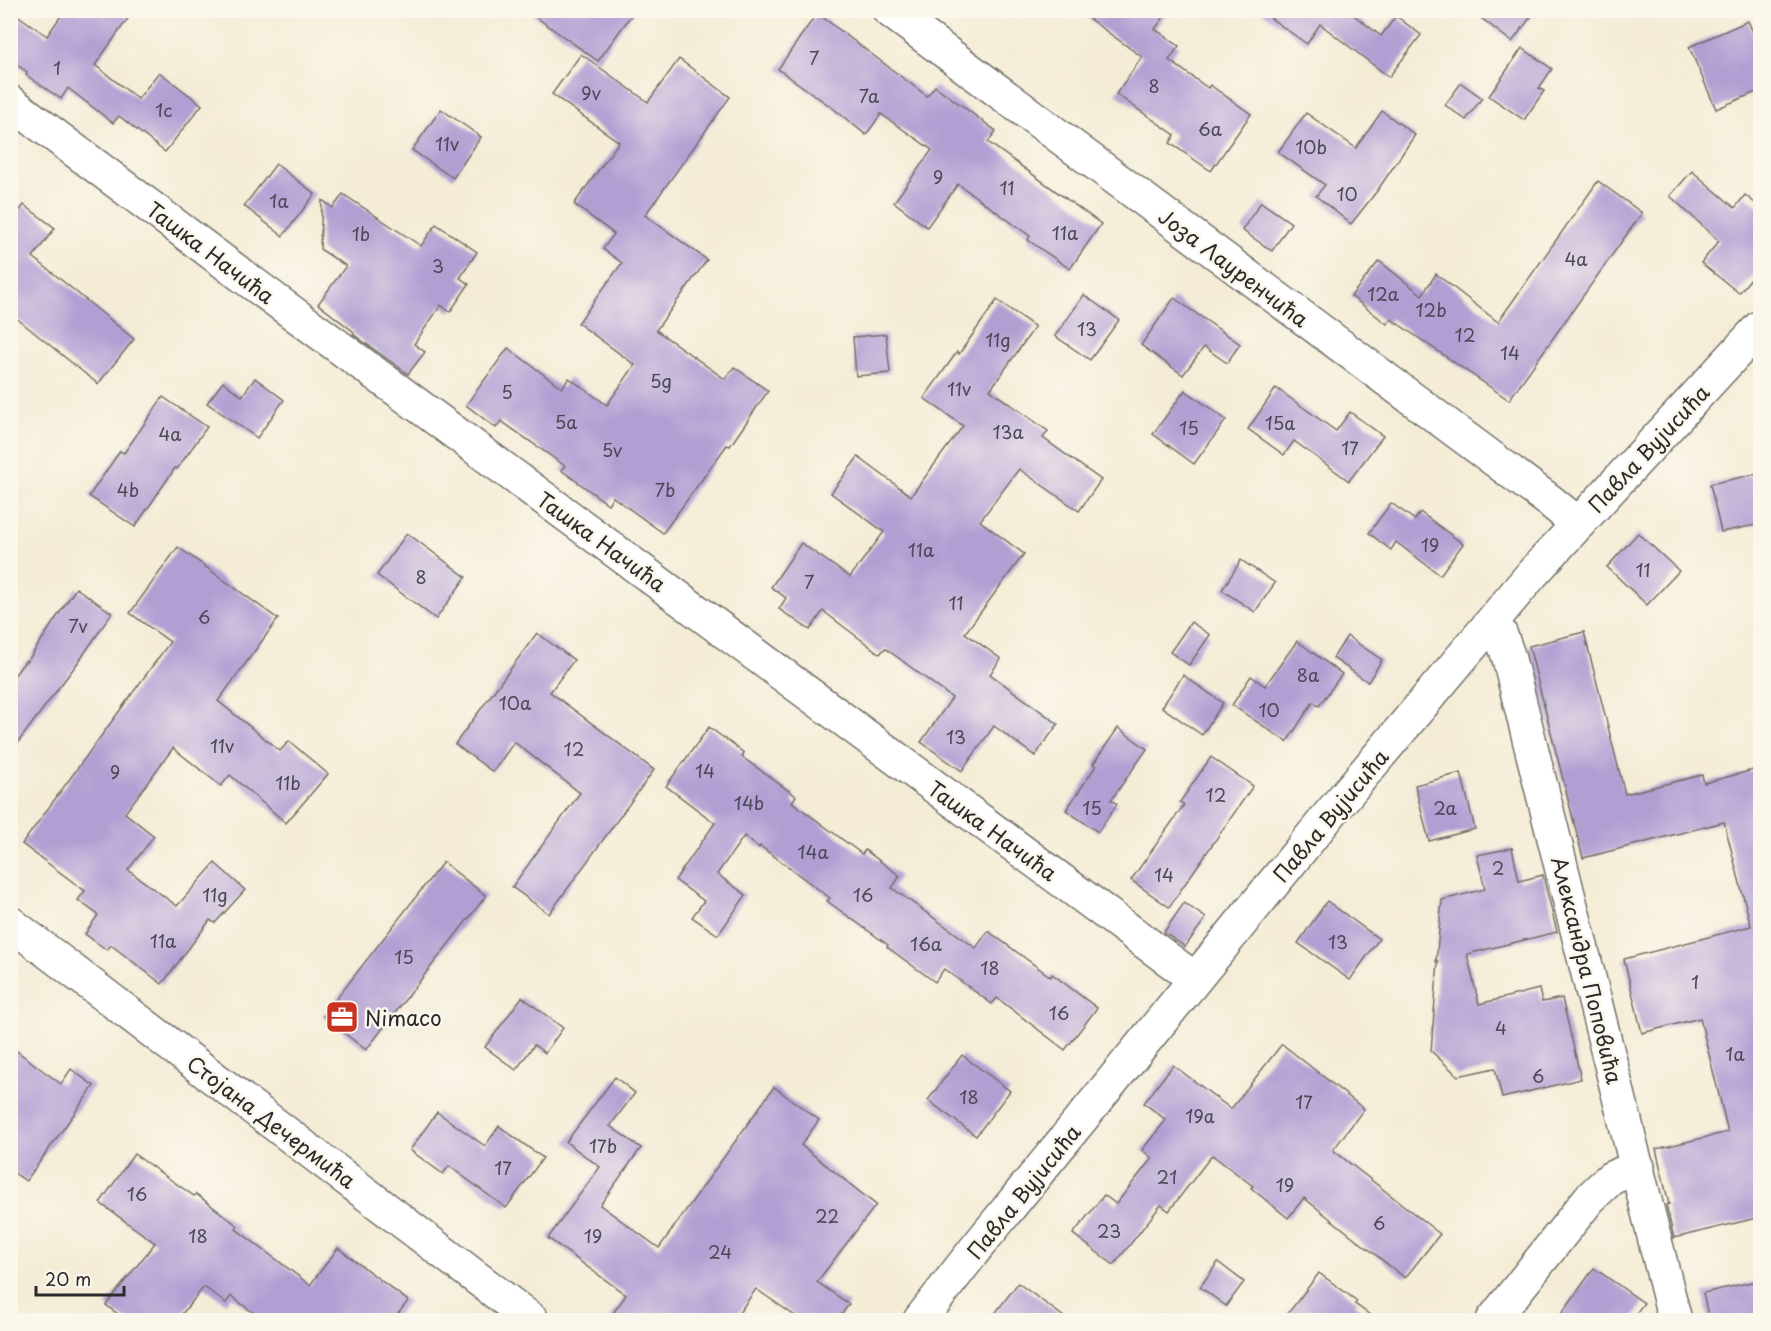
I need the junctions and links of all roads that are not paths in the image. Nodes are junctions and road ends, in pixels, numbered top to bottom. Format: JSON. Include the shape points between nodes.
{"nodes":[{"id":1,"x":890,"y":10,"type":"edge"},
{"id":2,"x":10,"y":102,"type":"edge"},
{"id":3,"x":1761,"y":327,"type":"edge"},
{"id":4,"x":1578,"y":524,"type":"junction"},
{"id":5,"x":1492,"y":623,"type":"junction"},
{"id":6,"x":10,"y":923,"type":"edge"},
{"id":7,"x":1195,"y":979,"type":"junction"},
{"id":8,"x":1638,"y":1167,"type":"junction"},
{"id":9,"x":532,"y":1320,"type":"edge"},
{"id":10,"x":920,"y":1320,"type":"edge"},
{"id":11,"x":1493,"y":1320,"type":"edge"},
{"id":12,"x":1675,"y":1320,"type":"edge"}],
"edges":[{"from":1,"to":4,"type":"street","name":"Јоза Лауренчића"},
{"from":2,"to":7,"type":"street","name":"Ташка Начића"},
{"from":3,"to":4,"type":"street","name":"Павла Вујисића"},
{"from":4,"to":5,"type":"street","name":"Павла Вујисића"},
{"from":5,"to":7,"type":"street","name":"Павла Вујисића"},
{"from":5,"to":8,"type":"street","name":"Александра Поповића","via":[[1508,655]]},
{"from":6,"to":9,"type":"street","name":"Стојана Дечермића"},
{"from":7,"to":10,"type":"street","name":"Павла Вујисића"},
{"from":8,"to":11,"type":"street","via":[[1611,1178],[1589,1199]]},
{"from":8,"to":12,"type":"street","name":"Александра Поповића"}]}
